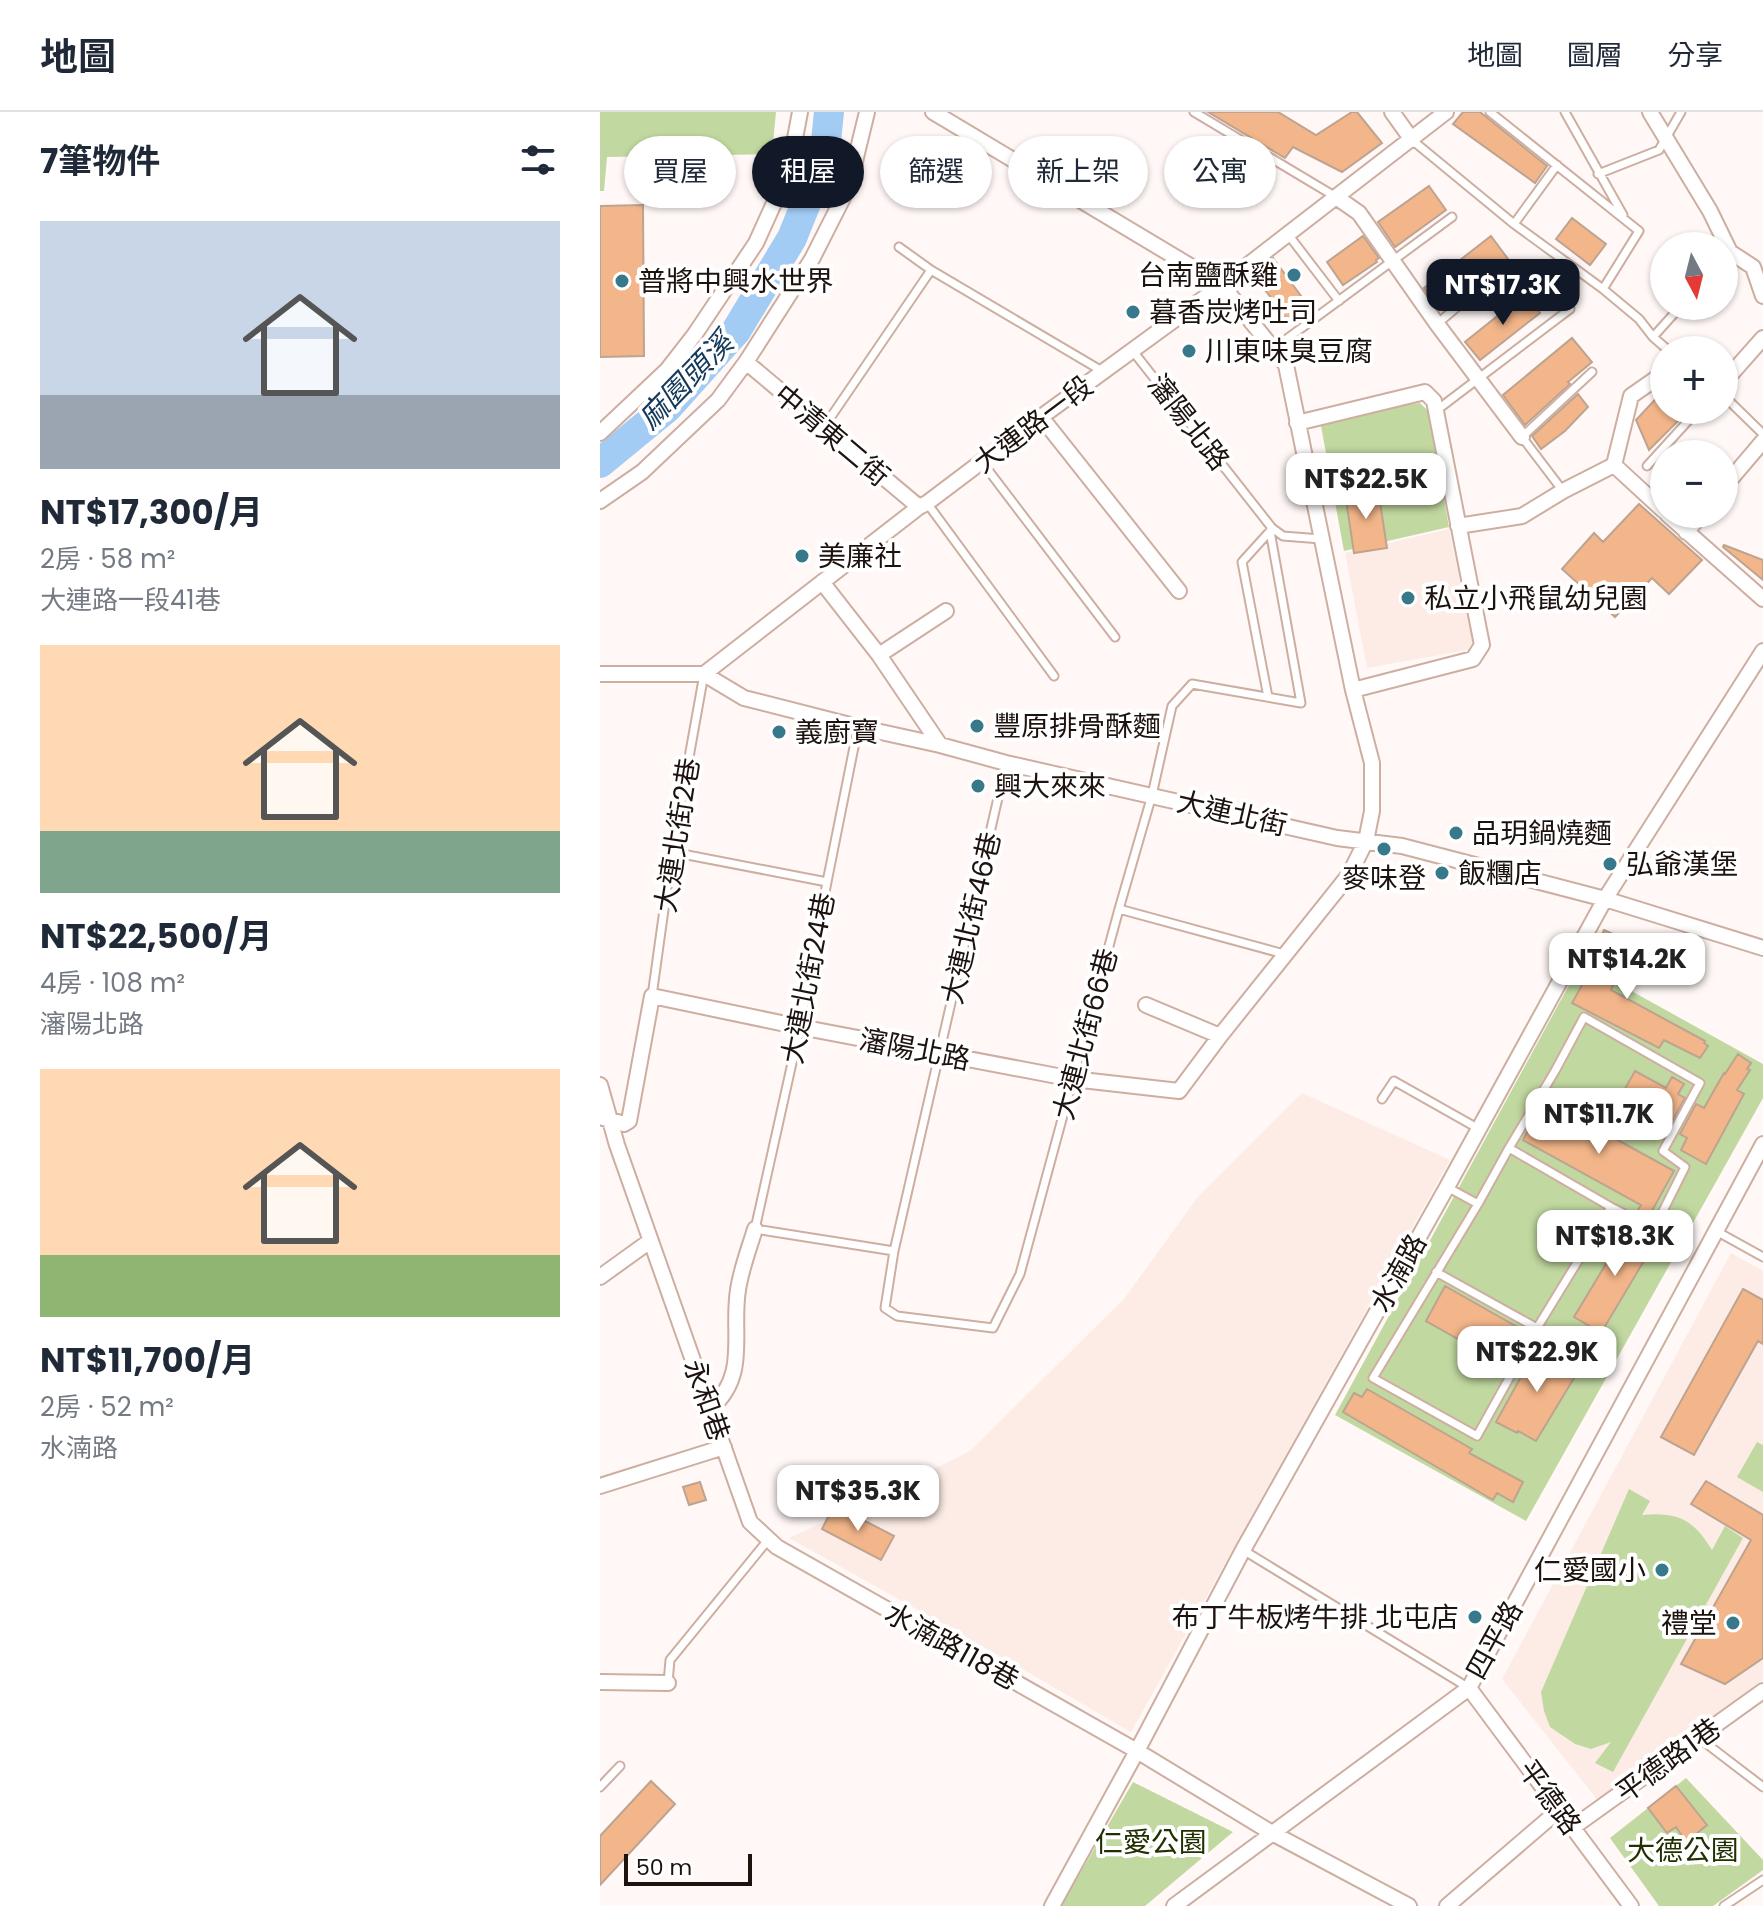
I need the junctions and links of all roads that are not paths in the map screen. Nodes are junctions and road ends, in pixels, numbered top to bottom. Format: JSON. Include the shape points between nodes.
{"nodes":[{"id":1,"x":800,"y":112,"type":"edge"},
{"id":2,"x":867,"y":112,"type":"edge"},
{"id":3,"x":933,"y":112,"type":"edge"},
{"id":4,"x":1194,"y":112,"type":"edge"},
{"id":5,"x":1392,"y":112,"type":"edge"},
{"id":6,"x":1446,"y":112,"type":"edge"},
{"id":7,"x":1490,"y":112,"type":"edge"},
{"id":8,"x":1565,"y":112,"type":"edge"},
{"id":9,"x":1650,"y":112,"type":"edge"},
{"id":10,"x":1681,"y":112,"type":"edge"},
{"id":11,"x":1665,"y":138,"type":"junction"},
{"id":12,"x":1412,"y":140,"type":"junction"},
{"id":13,"x":1557,"y":165,"type":"junction"},
{"id":14,"x":1598,"y":174,"type":"junction"},
{"id":15,"x":1336,"y":197,"type":"junction"},
{"id":16,"x":1452,"y":217,"type":"dead end"},
{"id":17,"x":1626,"y":220,"type":"junction"},
{"id":18,"x":1514,"y":224,"type":"junction"},
{"id":19,"x":1718,"y":232,"type":"edge"},
{"id":20,"x":1287,"y":233,"type":"junction"},
{"id":21,"x":899,"y":247,"type":"dead end"},
{"id":22,"x":1738,"y":257,"type":"edge"},
{"id":23,"x":1393,"y":262,"type":"junction"},
{"id":24,"x":1758,"y":262,"type":"edge"},
{"id":25,"x":1505,"y":266,"type":"dead end"},
{"id":26,"x":931,"y":270,"type":"junction"},
{"id":27,"x":1222,"y":285,"type":"junction"},
{"id":28,"x":1603,"y":289,"type":"junction"},
{"id":29,"x":1763,"y":296,"type":"edge"},
{"id":30,"x":1339,"y":301,"type":"junction"},
{"id":31,"x":1570,"y":309,"type":"dead end"},
{"id":32,"x":1668,"y":320,"type":"edge"},
{"id":33,"x":1437,"y":324,"type":"junction"},
{"id":34,"x":1652,"y":336,"type":"edge"},
{"id":35,"x":1654,"y":336,"type":"edge"},
{"id":36,"x":1763,"y":338,"type":"edge"},
{"id":37,"x":1272,"y":349,"type":"junction"},
{"id":38,"x":1132,"y":350,"type":"junction"},
{"id":39,"x":746,"y":362,"type":"junction"},
{"id":40,"x":1738,"y":366,"type":"edge"},
{"id":41,"x":1103,"y":372,"type":"junction"},
{"id":42,"x":1592,"y":372,"type":"dead end"},
{"id":43,"x":1478,"y":380,"type":"junction"},
{"id":44,"x":1650,"y":383,"type":"edge"},
{"id":45,"x":1738,"y":410,"type":"edge"},
{"id":46,"x":1436,"y":411,"type":"junction"},
{"id":47,"x":1041,"y":417,"type":"junction"},
{"id":48,"x":1297,"y":423,"type":"junction"},
{"id":49,"x":1685,"y":424,"type":"edge"},
{"id":50,"x":824,"y":427,"type":"junction"},
{"id":51,"x":600,"y":433,"type":"edge"},
{"id":52,"x":1763,"y":434,"type":"edge"},
{"id":53,"x":1522,"y":437,"type":"junction"},
{"id":54,"x":1763,"y":441,"type":"edge"},
{"id":55,"x":982,"y":462,"type":"junction"},
{"id":56,"x":1614,"y":465,"type":"junction"},
{"id":57,"x":1647,"y":466,"type":"dead end"},
{"id":58,"x":1738,"y":470,"type":"edge"},
{"id":59,"x":1563,"y":491,"type":"junction"},
{"id":60,"x":1650,"y":499,"type":"edge"},
{"id":61,"x":600,"y":501,"type":"edge"},
{"id":62,"x":923,"y":505,"type":"junction"},
{"id":63,"x":1458,"y":526,"type":"junction"},
{"id":64,"x":1682,"y":528,"type":"edge"},
{"id":65,"x":1690,"y":528,"type":"edge"},
{"id":66,"x":1271,"y":530,"type":"junction"},
{"id":67,"x":1686,"y":532,"type":"junction"},
{"id":68,"x":1323,"y":539,"type":"junction"},
{"id":69,"x":822,"y":582,"type":"junction"},
{"id":70,"x":1179,"y":591,"type":"dead end"},
{"id":71,"x":1763,"y":599,"type":"edge"},
{"id":72,"x":946,"y":611,"type":"dead end"},
{"id":73,"x":1115,"y":637,"type":"dead end"},
{"id":74,"x":1763,"y":651,"type":"edge"},
{"id":75,"x":879,"y":655,"type":"junction"},
{"id":76,"x":600,"y":674,"type":"edge"},
{"id":77,"x":704,"y":674,"type":"junction"},
{"id":78,"x":1054,"y":676,"type":"dead end"},
{"id":79,"x":1353,"y":690,"type":"junction"},
{"id":80,"x":1268,"y":697,"type":"junction"},
{"id":81,"x":858,"y":727,"type":"junction"},
{"id":82,"x":940,"y":745,"type":"junction"},
{"id":83,"x":1006,"y":763,"type":"junction"},
{"id":84,"x":1152,"y":795,"type":"junction"},
{"id":85,"x":1366,"y":841,"type":"junction"},
{"id":86,"x":672,"y":852,"type":"junction"},
{"id":87,"x":827,"y":882,"type":"junction"},
{"id":88,"x":1605,"y":899,"type":"junction"},
{"id":89,"x":1119,"y":909,"type":"junction"},
{"id":90,"x":1763,"y":948,"type":"edge"},
{"id":91,"x":1286,"y":955,"type":"junction"},
{"id":92,"x":652,"y":996,"type":"junction"},
{"id":93,"x":1146,"y":1005,"type":"dead end"},
{"id":94,"x":800,"y":1027,"type":"junction"},
{"id":95,"x":1220,"y":1036,"type":"junction"},
{"id":96,"x":940,"y":1054,"type":"junction"},
{"id":97,"x":1073,"y":1079,"type":"junction"},
{"id":98,"x":600,"y":1085,"type":"edge"},
{"id":99,"x":1382,"y":1099,"type":"dead end"},
{"id":100,"x":606,"y":1119,"type":"edge"},
{"id":101,"x":1479,"y":1129,"type":"junction"},
{"id":102,"x":1763,"y":1144,"type":"edge"},
{"id":103,"x":1509,"y":1148,"type":"junction"},
{"id":104,"x":1447,"y":1187,"type":"junction"},
{"id":105,"x":1478,"y":1204,"type":"junction"},
{"id":106,"x":1611,"y":1207,"type":"junction"},
{"id":107,"x":755,"y":1229,"type":"junction"},
{"id":108,"x":1716,"y":1231,"type":"junction"},
{"id":109,"x":650,"y":1241,"type":"junction"},
{"id":110,"x":894,"y":1251,"type":"junction"},
{"id":111,"x":1763,"y":1257,"type":"edge"},
{"id":112,"x":1436,"y":1272,"type":"junction"},
{"id":113,"x":600,"y":1277,"type":"edge"},
{"id":114,"x":885,"y":1308,"type":"joint"},
{"id":115,"x":1537,"y":1328,"type":"junction"},
{"id":116,"x":711,"y":1408,"type":"junction"},
{"id":117,"x":724,"y":1447,"type":"junction"},
{"id":118,"x":600,"y":1486,"type":"edge"},
{"id":119,"x":769,"y":1540,"type":"junction"},
{"id":120,"x":1243,"y":1550,"type":"junction"},
{"id":121,"x":600,"y":1682,"type":"edge"},
{"id":122,"x":668,"y":1683,"type":"joint"},
{"id":123,"x":1469,"y":1688,"type":"junction"},
{"id":124,"x":1763,"y":1691,"type":"edge"},
{"id":125,"x":1699,"y":1738,"type":"junction"},
{"id":126,"x":1137,"y":1751,"type":"junction"},
{"id":127,"x":620,"y":1766,"type":"dead end"},
{"id":128,"x":600,"y":1787,"type":"edge"},
{"id":129,"x":1763,"y":1787,"type":"edge"},
{"id":130,"x":1559,"y":1810,"type":"junction"},
{"id":131,"x":1572,"y":1828,"type":"junction"},
{"id":132,"x":1272,"y":1833,"type":"junction"},
{"id":133,"x":1763,"y":1880,"type":"edge"},
{"id":134,"x":1052,"y":1906,"type":"edge"},
{"id":135,"x":1176,"y":1906,"type":"edge"},
{"id":136,"x":1409,"y":1906,"type":"edge"},
{"id":137,"x":1447,"y":1906,"type":"edge"},
{"id":138,"x":1631,"y":1906,"type":"edge"},
{"id":139,"x":1724,"y":1906,"type":"edge"}],
"edges":[{"from":1,"to":51,"type":"street","via":[[789,170],[756,243],[667,370]]},
{"from":2,"to":39,"type":"street","via":[[849,186],[812,259]]},
{"from":3,"to":27,"type":"street"},
{"from":4,"to":15,"type":"lane"},
{"from":5,"to":12,"type":"street"},
{"from":6,"to":12,"type":"street","name":"大連路一段"},
{"from":7,"to":13,"type":"lane"},
{"from":8,"to":14,"type":"lane"},
{"from":9,"to":11,"type":"street"},
{"from":10,"to":11,"type":"lane"},
{"from":11,"to":14,"type":"lane","via":[[1659,150]]},
{"from":11,"to":19,"type":"street"},
{"from":12,"to":15,"type":"street","name":"大連路一段"},
{"from":12,"to":18,"type":"lane"},
{"from":13,"to":17,"type":"lane"},
{"from":13,"to":18,"type":"lane"},
{"from":14,"to":17,"type":"lane"},
{"from":15,"to":20,"type":"street","name":"大連路一段"},
{"from":15,"to":23,"type":"street","via":[[1359,213]]},
{"from":16,"to":23,"type":"lane"},
{"from":17,"to":28,"type":"lane","via":[[1639,231]]},
{"from":18,"to":28,"type":"lane"},
{"from":20,"to":27,"type":"street","name":"大連路一段"},
{"from":20,"to":30,"type":"lane"},
{"from":21,"to":26,"type":"lane"},
{"from":22,"to":24,"type":"street"},
{"from":23,"to":30,"type":"lane"},
{"from":23,"to":33,"type":"street"},
{"from":24,"to":29,"type":"street"},
{"from":25,"to":33,"type":"lane"},
{"from":26,"to":41,"type":"lane"},
{"from":26,"to":50,"type":"lane"},
{"from":27,"to":37,"type":"street"},
{"from":27,"to":38,"type":"street","name":"大連路一段"},
{"from":28,"to":34,"type":"lane"},
{"from":30,"to":37,"type":"lane"},
{"from":31,"to":43,"type":"lane"},
{"from":32,"to":35,"type":"lane"},
{"from":33,"to":43,"type":"street"},
{"from":36,"to":40,"type":"street"},
{"from":37,"to":48,"type":"street","via":[[1286,365]]},
{"from":38,"to":41,"type":"street","name":"大連路一段"},
{"from":38,"to":66,"type":"lane","name":"瀋陽北路"},
{"from":39,"to":50,"type":"street","name":"中清東二街"},
{"from":39,"to":61,"type":"street","via":[[718,400],[642,472]]},
{"from":41,"to":47,"type":"street","name":"大連路一段"},
{"from":42,"to":53,"type":"lane"},
{"from":43,"to":46,"type":"lane"},
{"from":43,"to":53,"type":"street"},
{"from":44,"to":56,"type":"street","via":[[1631,396]]},
{"from":45,"to":52,"type":"lane"},
{"from":46,"to":48,"type":"street","via":[[1425,392]]},
{"from":46,"to":63,"type":"street"},
{"from":47,"to":55,"type":"street","name":"大連路一段"},
{"from":47,"to":70,"type":"street"},
{"from":48,"to":68,"type":"street"},
{"from":49,"to":57,"type":"lane"},
{"from":50,"to":62,"type":"street","name":"中清東二街"},
{"from":53,"to":59,"type":"lane"},
{"from":54,"to":58,"type":"street"},
{"from":55,"to":62,"type":"street","name":"大連路一段"},
{"from":55,"to":73,"type":"lane"},
{"from":56,"to":59,"type":"street"},
{"from":56,"to":60,"type":"street"},
{"from":59,"to":63,"type":"street","via":[[1522,516]]},
{"from":62,"to":69,"type":"street","name":"大連路一段"},
{"from":62,"to":78,"type":"lane","name":"中清東二街"},
{"from":63,"to":79,"type":"street","via":[[1482,645],[1473,659]]},
{"from":64,"to":67,"type":"street"},
{"from":65,"to":67,"type":"street"},
{"from":66,"to":68,"type":"lane"},
{"from":66,"to":80,"type":"lane","via":[[1242,562]]},
{"from":66,"to":80,"type":"lane","via":[[1301,703]]},
{"from":67,"to":71,"type":"street"},
{"from":68,"to":79,"type":"street"},
{"from":69,"to":75,"type":"street"},
{"from":69,"to":77,"type":"street","name":"大連路一段"},
{"from":72,"to":75,"type":"street"},
{"from":74,"to":88,"type":"street","name":"水湳路"},
{"from":75,"to":82,"type":"street"},
{"from":76,"to":77,"type":"street"},
{"from":77,"to":81,"type":"street","name":"大連北街","via":[[744,698]]},
{"from":77,"to":86,"type":"lane","name":"大連北街2巷"},
{"from":79,"to":85,"type":"street","via":[[1372,763]]},
{"from":80,"to":84,"type":"lane","name":"大連北街66巷","via":[[1192,684],[1172,706]]},
{"from":81,"to":82,"type":"street","name":"大連北街"},
{"from":81,"to":87,"type":"lane","name":"大連北街24巷"},
{"from":82,"to":83,"type":"street","name":"大連北街"},
{"from":83,"to":84,"type":"street","name":"大連北街"},
{"from":83,"to":96,"type":"lane","name":"大連北街46巷"},
{"from":84,"to":85,"type":"street","name":"大連北街"},
{"from":84,"to":89,"type":"lane","name":"大連北街66巷"},
{"from":85,"to":88,"type":"street","name":"大連北街"},
{"from":85,"to":91,"type":"street","via":[[1349,875]]},
{"from":86,"to":87,"type":"lane"},
{"from":86,"to":92,"type":"lane","name":"大連北街2巷"},
{"from":87,"to":94,"type":"lane","name":"大連北街24巷"},
{"from":88,"to":90,"type":"street","name":"大連北街"},
{"from":88,"to":101,"type":"street","name":"水湳路"},
{"from":89,"to":91,"type":"lane"},
{"from":89,"to":97,"type":"lane","name":"大連北街66巷"},
{"from":91,"to":95,"type":"street"},
{"from":92,"to":94,"type":"street","name":"瀋陽北路"},
{"from":92,"to":100,"type":"street","via":[[629,1121]]},
{"from":93,"to":95,"type":"street"},
{"from":94,"to":96,"type":"street","name":"瀋陽北路"},
{"from":94,"to":107,"type":"lane","name":"大連北街24巷"},
{"from":95,"to":97,"type":"street","name":"瀋陽北路","via":[[1179,1091]]},
{"from":96,"to":97,"type":"street","name":"瀋陽北路"},
{"from":96,"to":110,"type":"lane","name":"大連北街46巷"},
{"from":97,"to":114,"type":"lane","name":"大連北街66巷","via":[[1020,1274],[993,1328],[897,1316]]},
{"from":98,"to":100,"type":"street","name":"永和巷"},
{"from":99,"to":101,"type":"lane","via":[[1394,1081]]},
{"from":100,"to":109,"type":"street","name":"永和巷"},
{"from":101,"to":104,"type":"street","name":"水湳路"},
{"from":102,"to":108,"type":"street","name":"四平路"},
{"from":103,"to":105,"type":"lane"},
{"from":103,"to":106,"type":"lane"},
{"from":103,"to":106,"type":"lane","via":[[1584,1017],[1700,1083],[1663,1151],[1685,1167],[1654,1229]]},
{"from":104,"to":105,"type":"lane"},
{"from":104,"to":120,"type":"street","name":"水湳路"},
{"from":105,"to":112,"type":"lane"},
{"from":106,"to":115,"type":"lane"},
{"from":107,"to":110,"type":"lane"},
{"from":107,"to":116,"type":"street","via":[[738,1290],[737,1362],[723,1398]]},
{"from":108,"to":111,"type":"lane"},
{"from":108,"to":123,"type":"street","name":"四平路"},
{"from":109,"to":113,"type":"street"},
{"from":109,"to":116,"type":"street","name":"永和巷"},
{"from":110,"to":114,"type":"lane","name":"大連北街46巷"},
{"from":112,"to":115,"type":"lane"},
{"from":112,"to":115,"type":"lane","via":[[1373,1378],[1464,1429],[1477,1436]]},
{"from":116,"to":117,"type":"street","name":"永和巷"},
{"from":117,"to":118,"type":"street"},
{"from":117,"to":119,"type":"street","name":"永和巷","via":[[750,1522]]},
{"from":119,"to":122,"type":"lane","via":[[670,1660]]},
{"from":119,"to":126,"type":"street","name":"水湳路118巷"},
{"from":120,"to":123,"type":"lane"},
{"from":120,"to":126,"type":"street","name":"水湳路"},
{"from":121,"to":122,"type":"street"},
{"from":123,"to":130,"type":"street","name":"平德路"},
{"from":123,"to":132,"type":"street","name":"四平路"},
{"from":124,"to":125,"type":"street","name":"平德路1巷"},
{"from":125,"to":129,"type":"lane"},
{"from":125,"to":131,"type":"street","name":"平德路1巷"},
{"from":126,"to":132,"type":"street","name":"水湳路118巷"},
{"from":126,"to":134,"type":"street","name":"水湳路"},
{"from":127,"to":128,"type":"lane"},
{"from":130,"to":131,"type":"street","name":"平德路"},
{"from":130,"to":137,"type":"street"},
{"from":131,"to":138,"type":"street","name":"平德路"},
{"from":132,"to":135,"type":"street","name":"四平路"},
{"from":132,"to":136,"type":"street","name":"水湳路118巷"},
{"from":133,"to":139,"type":"lane"}]}
